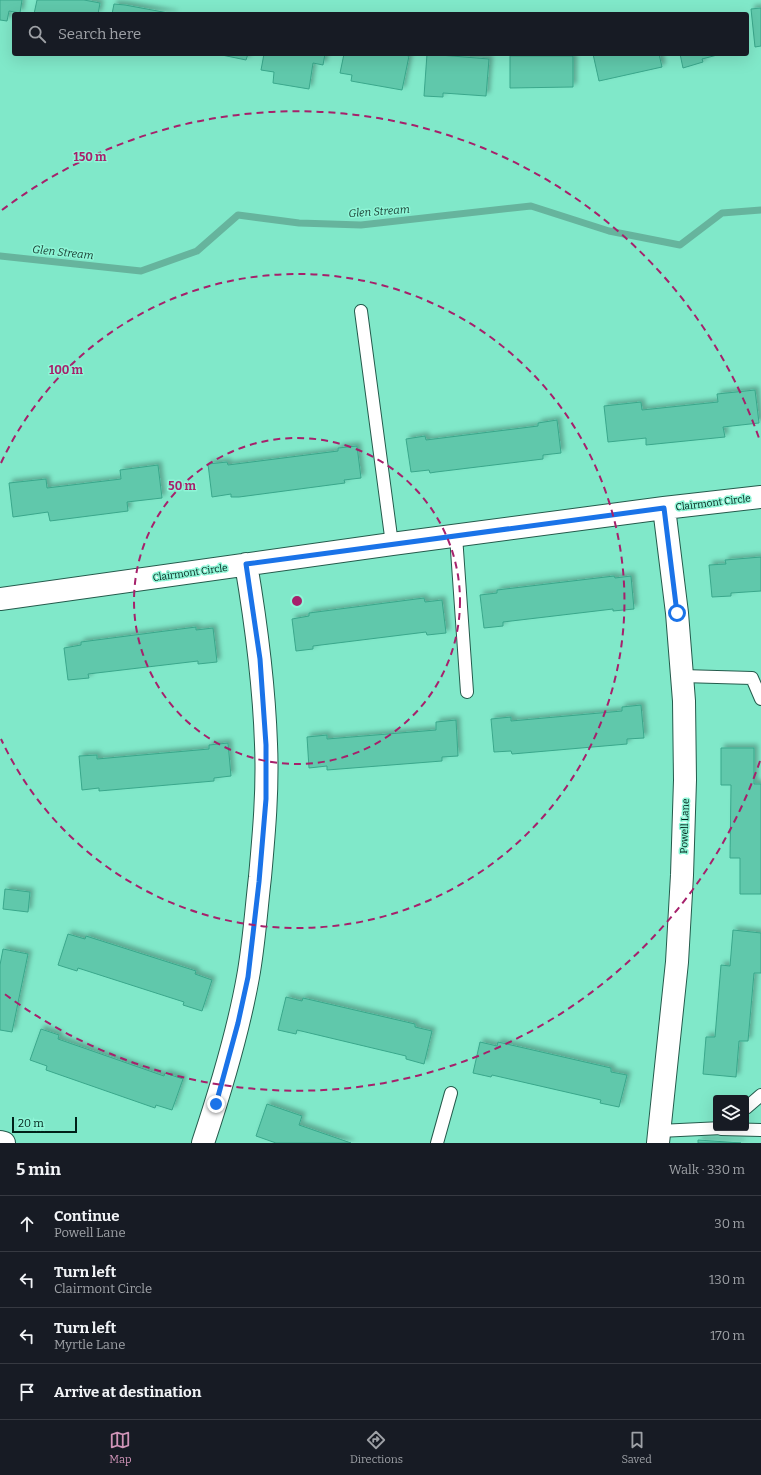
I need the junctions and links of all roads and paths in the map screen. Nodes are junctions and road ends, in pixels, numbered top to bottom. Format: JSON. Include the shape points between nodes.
{"nodes":[{"id":1,"x":361,"y":311,"type":"dead end"},
{"id":2,"x":761,"y":496,"type":"edge"},
{"id":3,"x":664,"y":508,"type":"junction"},
{"id":4,"x":456,"y":536,"type":"junction"},
{"id":5,"x":392,"y":544,"type":"junction"},
{"id":6,"x":246,"y":564,"type":"junction"},
{"id":7,"x":0,"y":599,"type":"edge"},
{"id":8,"x":682,"y":676,"type":"junction"},
{"id":9,"x":756,"y":678,"type":"edge"},
{"id":10,"x":467,"y":692,"type":"dead end"},
{"id":11,"x":761,"y":699,"type":"edge"},
{"id":12,"x":451,"y":1093,"type":"dead end"},
{"id":13,"x":761,"y":1095,"type":"edge"},
{"id":14,"x":749,"y":1105,"type":"edge"},
{"id":15,"x":713,"y":1129,"type":"edge"},
{"id":16,"x":749,"y":1129,"type":"edge"},
{"id":17,"x":761,"y":1130,"type":"edge"},
{"id":18,"x":658,"y":1137,"type":"edge"},
{"id":19,"x":0,"y":1142,"type":"edge"},
{"id":20,"x":4,"y":1143,"type":"edge"},
{"id":21,"x":203,"y":1143,"type":"edge"},
{"id":22,"x":437,"y":1143,"type":"edge"}],
"edges":[{"from":1,"to":5,"type":"lane"},
{"from":2,"to":3,"type":"street","name":"Clairmont Circle"},
{"from":3,"to":4,"type":"street","name":"Clairmont Circle"},
{"from":3,"to":8,"type":"street","name":"Powell Lane"},
{"from":4,"to":5,"type":"street","name":"Clairmont Circle"},
{"from":4,"to":10,"type":"lane"},
{"from":5,"to":6,"type":"street","name":"Clairmont Circle"},
{"from":6,"to":7,"type":"street","name":"Clairmont Circle"},
{"from":6,"to":21,"type":"street","via":[[260,659],[266,745],[263,841],[248,977],[235,1036]]},
{"from":8,"to":9,"type":"lane"},
{"from":8,"to":18,"type":"street","name":"Powell Lane","via":[[685,772],[682,875],[677,962]]},
{"from":9,"to":11,"type":"lane"},
{"from":12,"to":22,"type":"lane"},
{"from":13,"to":14,"type":"lane"},
{"from":15,"to":18,"type":"lane"},
{"from":16,"to":17,"type":"lane"},
{"from":19,"to":20,"type":"street"}]}
